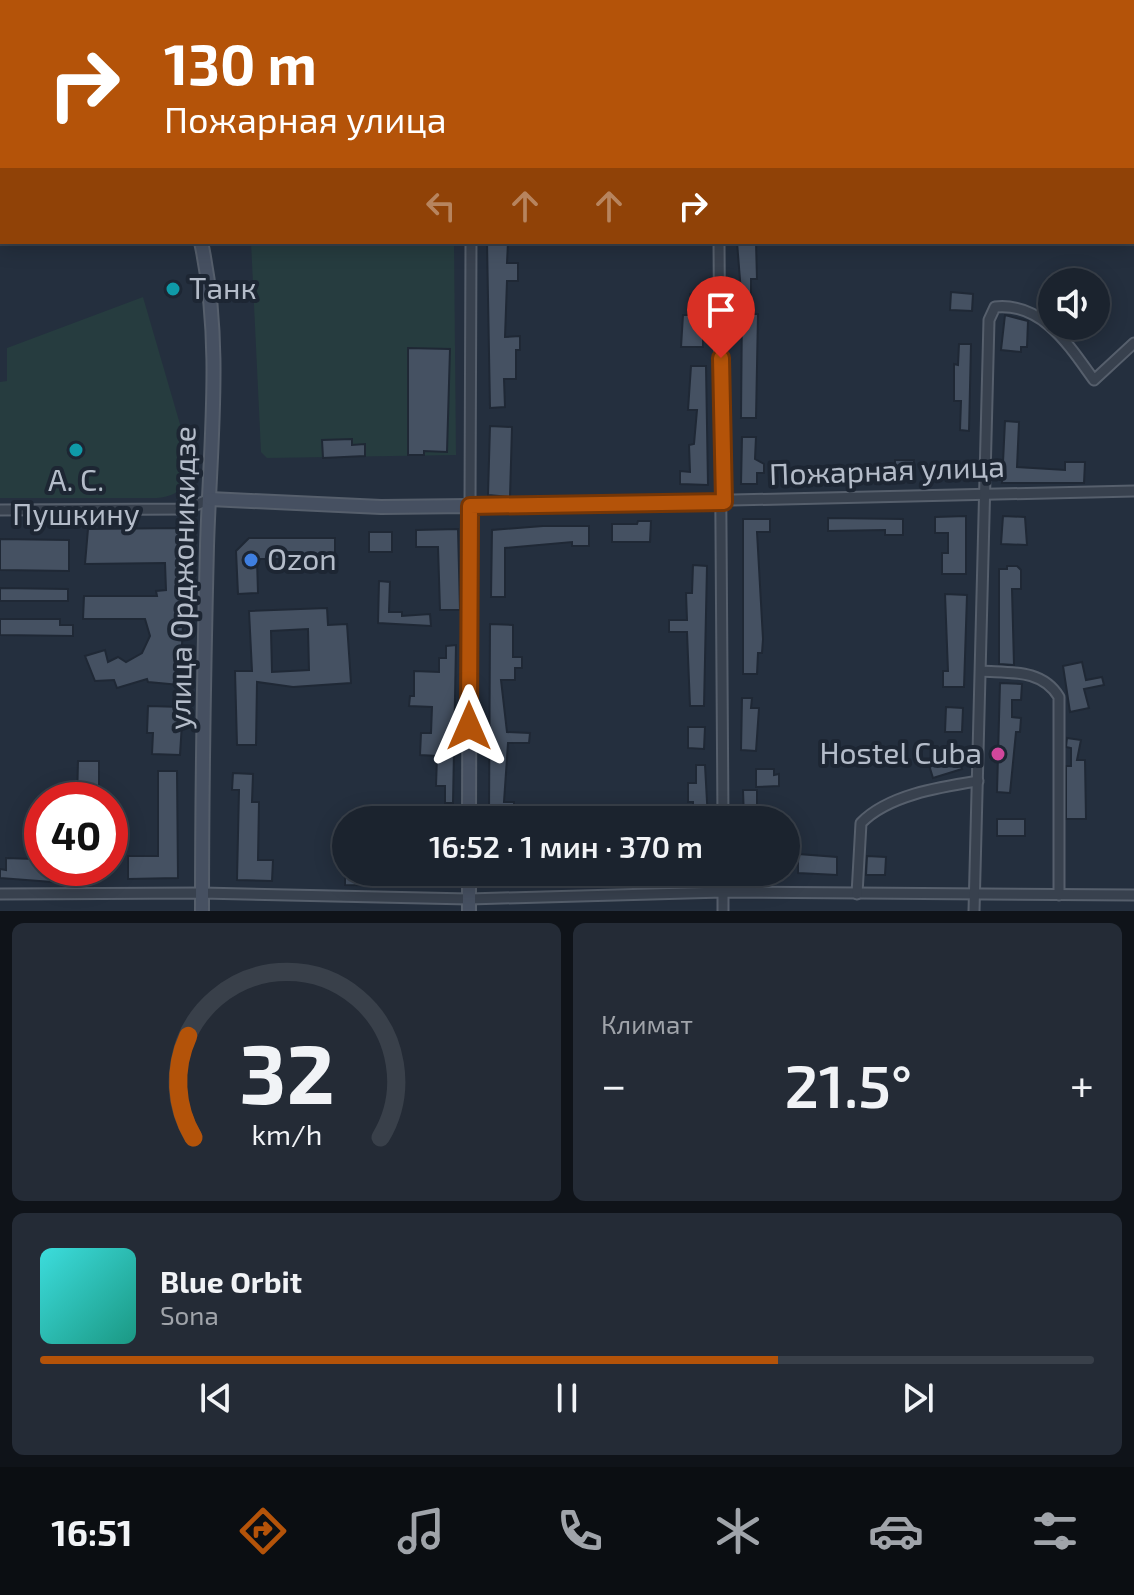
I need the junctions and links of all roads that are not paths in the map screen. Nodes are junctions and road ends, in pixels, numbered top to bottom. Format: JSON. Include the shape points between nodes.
{"nodes":[{"id":1,"x":201,"y":244,"type":"edge"},
{"id":2,"x":471,"y":244,"type":"edge"},
{"id":3,"x":719,"y":244,"type":"edge"},
{"id":4,"x":1134,"y":343,"type":"edge"},
{"id":5,"x":1134,"y":491,"type":"edge"},
{"id":6,"x":982,"y":494,"type":"junction"},
{"id":7,"x":210,"y":499,"type":"junction"},
{"id":8,"x":724,"y":502,"type":"junction"},
{"id":9,"x":470,"y":506,"type":"junction"},
{"id":10,"x":0,"y":510,"type":"edge"},
{"id":11,"x":981,"y":671,"type":"junction"},
{"id":12,"x":978,"y":781,"type":"junction"},
{"id":13,"x":469,"y":806,"type":"edge"},
{"id":14,"x":723,"y":806,"type":"edge"},
{"id":15,"x":723,"y":886,"type":"edge"},
{"id":16,"x":723,"y":892,"type":"junction"},
{"id":17,"x":202,"y":893,"type":"junction"},
{"id":18,"x":0,"y":894,"type":"edge"},
{"id":19,"x":857,"y":894,"type":"junction"},
{"id":20,"x":975,"y":895,"type":"junction"},
{"id":21,"x":1059,"y":895,"type":"junction"},
{"id":22,"x":1134,"y":895,"type":"edge"},
{"id":23,"x":469,"y":905,"type":"edge"},
{"id":24,"x":202,"y":911,"type":"edge"},
{"id":25,"x":723,"y":911,"type":"edge"},
{"id":26,"x":974,"y":911,"type":"edge"}],
"edges":[{"from":1,"to":7,"type":"main road","name":"улица Орджоникидзе","via":[[214,371]]},
{"from":2,"to":9,"type":"street"},
{"from":3,"to":8,"type":"street"},
{"from":4,"to":6,"type":"street","via":[[1094,380],[1059,332],[1033,313],[995,307],[989,320]]},
{"from":5,"to":6,"type":"street","name":"Пожарная улица"},
{"from":6,"to":8,"type":"street","name":"Пожарная улица"},
{"from":6,"to":11,"type":"street"},
{"from":7,"to":9,"type":"main road","name":"Пожарная улица"},
{"from":7,"to":10,"type":"street","via":[[187,509]]},
{"from":7,"to":17,"type":"main road","name":"улица Орджоникидзе"},
{"from":8,"to":9,"type":"street","name":"Пожарная улица"},
{"from":8,"to":14,"type":"street"},
{"from":9,"to":13,"type":"main road"},
{"from":11,"to":12,"type":"street"},
{"from":11,"to":21,"type":"street","via":[[1031,674],[1050,683],[1059,697]]},
{"from":12,"to":19,"type":"street","via":[[937,787],[871,812],[861,823]]},
{"from":12,"to":20,"type":"street"},
{"from":15,"to":16,"type":"street"},
{"from":16,"to":19,"type":"street"},
{"from":16,"to":23,"type":"street"},
{"from":16,"to":25,"type":"street"},
{"from":17,"to":18,"type":"street"},
{"from":17,"to":23,"type":"street"},
{"from":17,"to":24,"type":"main road","name":"улица Орджоникидзе"},
{"from":19,"to":20,"type":"street"},
{"from":20,"to":21,"type":"street"},
{"from":20,"to":26,"type":"street"},
{"from":21,"to":22,"type":"street"}]}
